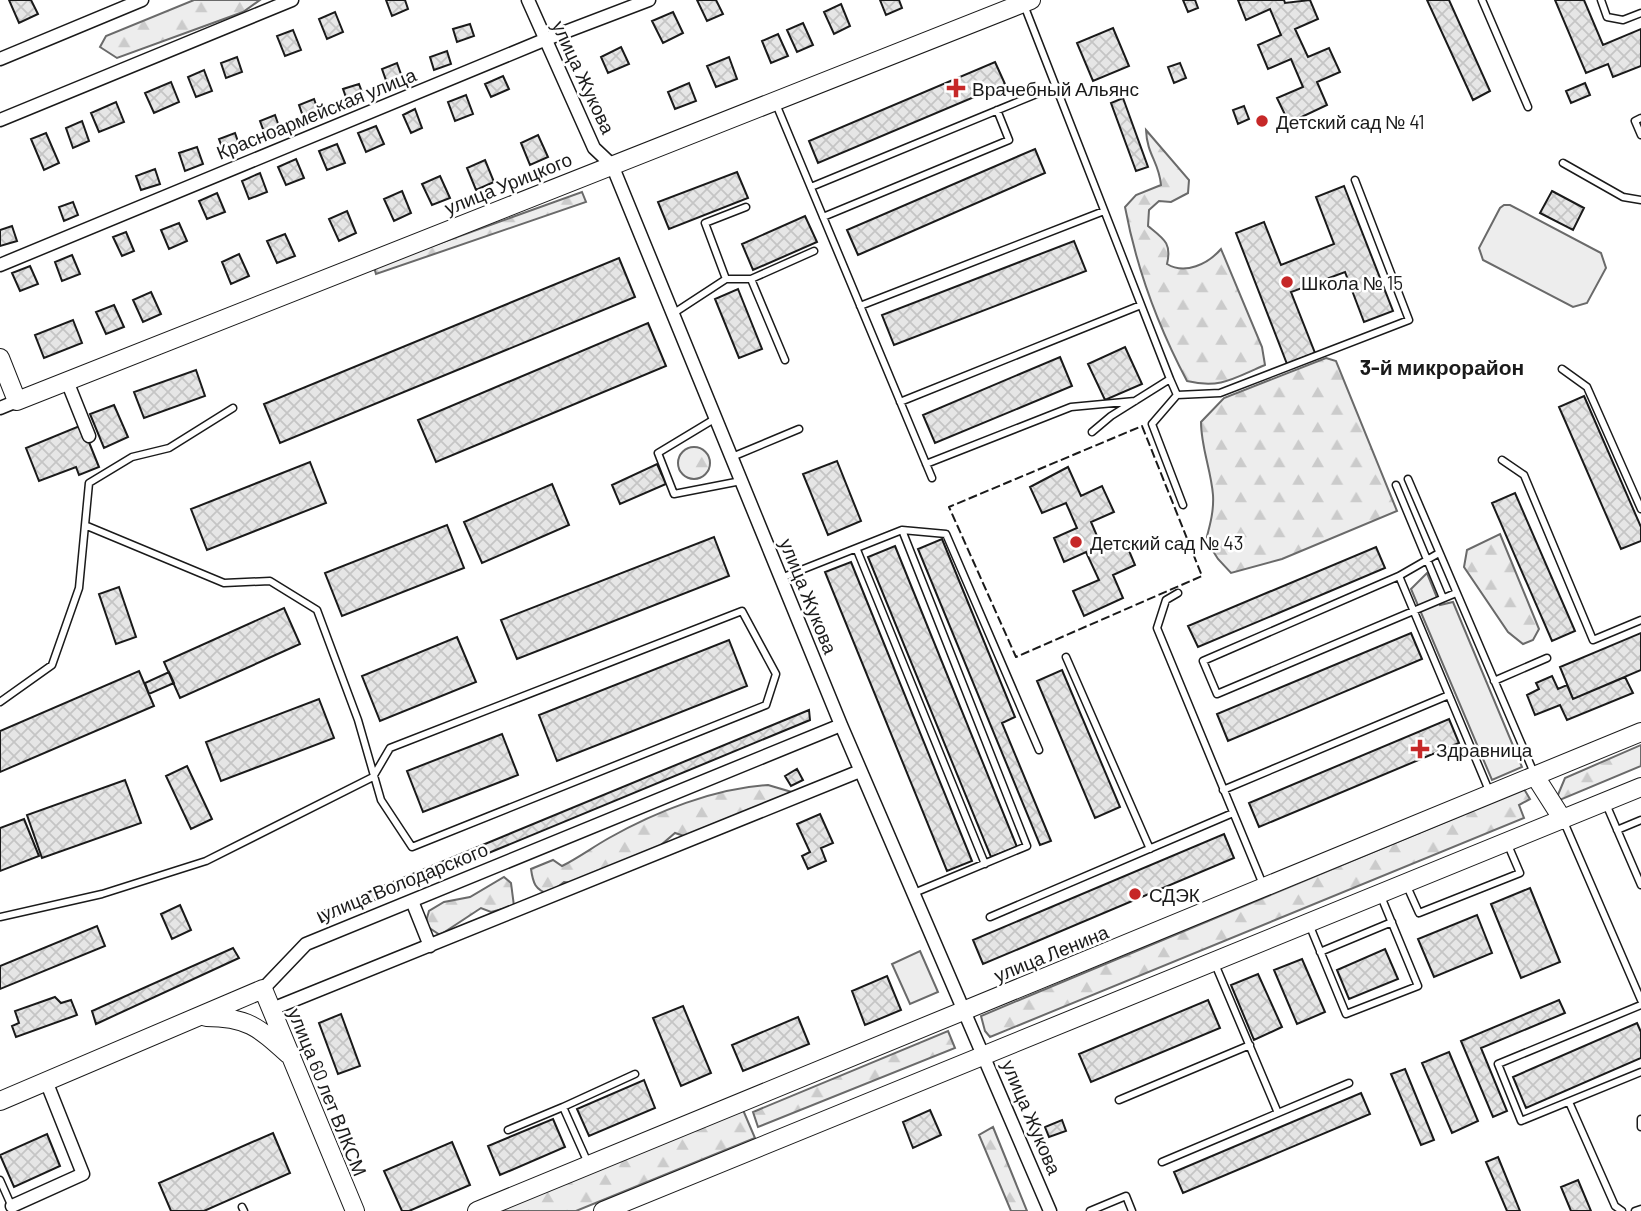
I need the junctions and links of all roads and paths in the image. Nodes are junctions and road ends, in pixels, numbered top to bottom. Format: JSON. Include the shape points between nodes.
{"nodes":[{"id":1,"x":142,"y":0,"type":"edge"},
{"id":2,"x":292,"y":0,"type":"edge"},
{"id":3,"x":528,"y":0,"type":"edge"},
{"id":4,"x":649,"y":0,"type":"edge"},
{"id":5,"x":1482,"y":0,"type":"edge"},
{"id":6,"x":1601,"y":0,"type":"edge"},
{"id":7,"x":1027,"y":2,"type":"edge"},
{"id":8,"x":1641,"y":13,"type":"edge"},
{"id":9,"x":544,"y":40,"type":"junction"},
{"id":10,"x":0,"y":59,"type":"edge"},
{"id":11,"x":1056,"y":86,"type":"junction"},
{"id":12,"x":775,"y":102,"type":"junction"},
{"id":13,"x":1528,"y":107,"type":"dead end"},
{"id":14,"x":998,"y":110,"type":"junction"},
{"id":15,"x":1641,"y":118,"type":"edge"},
{"id":16,"x":0,"y":120,"type":"edge"},
{"id":17,"x":1641,"y":135,"type":"edge"},
{"id":18,"x":1563,"y":163,"type":"dead end"},
{"id":19,"x":612,"y":165,"type":"junction"},
{"id":20,"x":1354,"y":180,"type":"dead end"},
{"id":21,"x":811,"y":187,"type":"junction"},
{"id":22,"x":1641,"y":200,"type":"edge"},
{"id":23,"x":746,"y":208,"type":"dead end"},
{"id":24,"x":1104,"y":211,"type":"junction"},
{"id":25,"x":823,"y":217,"type":"junction"},
{"id":26,"x":814,"y":251,"type":"dead end"},
{"id":27,"x":0,"y":265,"type":"edge"},
{"id":28,"x":726,"y":279,"type":"junction"},
{"id":29,"x":751,"y":279,"type":"junction"},
{"id":30,"x":1141,"y":305,"type":"junction"},
{"id":31,"x":860,"y":306,"type":"junction"},
{"id":32,"x":674,"y":313,"type":"junction"},
{"id":33,"x":0,"y":358,"type":"edge"},
{"id":34,"x":785,"y":360,"type":"dead end"},
{"id":35,"x":1562,"y":369,"type":"dead end"},
{"id":36,"x":1170,"y":379,"type":"junction"},
{"id":37,"x":67,"y":380,"type":"junction"},
{"id":38,"x":1177,"y":395,"type":"junction"},
{"id":39,"x":1137,"y":401,"type":"junction"},
{"id":40,"x":900,"y":402,"type":"junction"},
{"id":41,"x":8,"y":404,"type":"edge"},
{"id":42,"x":233,"y":408,"type":"dead end"},
{"id":43,"x":716,"y":418,"type":"junction"},
{"id":44,"x":799,"y":429,"type":"dead end"},
{"id":45,"x":1092,"y":432,"type":"dead end"},
{"id":46,"x":89,"y":436,"type":"dead end"},
{"id":47,"x":732,"y":457,"type":"junction"},
{"id":48,"x":1502,"y":460,"type":"dead end"},
{"id":49,"x":926,"y":464,"type":"junction"},
{"id":50,"x":932,"y":478,"type":"dead end"},
{"id":51,"x":1408,"y":479,"type":"dead end"},
{"id":52,"x":741,"y":481,"type":"junction"},
{"id":53,"x":1396,"y":485,"type":"dead end"},
{"id":54,"x":1183,"y":505,"type":"dead end"},
{"id":55,"x":1641,"y":509,"type":"edge"},
{"id":56,"x":87,"y":526,"type":"junction"},
{"id":57,"x":902,"y":530,"type":"junction"},
{"id":58,"x":857,"y":550,"type":"junction"},
{"id":59,"x":1439,"y":553,"type":"junction"},
{"id":60,"x":1427,"y":559,"type":"junction"},
{"id":61,"x":1399,"y":576,"type":"junction"},
{"id":62,"x":781,"y":578,"type":"junction"},
{"id":63,"x":1178,"y":593,"type":"dead end"},
{"id":64,"x":1456,"y":593,"type":"junction"},
{"id":65,"x":1443,"y":598,"type":"junction"},
{"id":66,"x":1412,"y":610,"type":"junction"},
{"id":67,"x":1641,"y":620,"type":"edge"},
{"id":68,"x":1066,"y":657,"type":"dead end"},
{"id":69,"x":1547,"y":658,"type":"dead end"},
{"id":70,"x":1494,"y":681,"type":"junction"},
{"id":71,"x":1449,"y":695,"type":"junction"},
{"id":72,"x":0,"y":702,"type":"edge"},
{"id":73,"x":841,"y":725,"type":"junction"},
{"id":74,"x":1641,"y":732,"type":"edge"},
{"id":75,"x":1039,"y":750,"type":"dead end"},
{"id":76,"x":860,"y":771,"type":"junction"},
{"id":77,"x":1535,"y":776,"type":"junction"},
{"id":78,"x":373,"y":777,"type":"junction"},
{"id":79,"x":1641,"y":787,"type":"edge"},
{"id":80,"x":1223,"y":790,"type":"junction"},
{"id":81,"x":1491,"y":795,"type":"junction"},
{"id":82,"x":1605,"y":802,"type":"junction"},
{"id":83,"x":1233,"y":813,"type":"junction"},
{"id":84,"x":1563,"y":820,"type":"junction"},
{"id":85,"x":1641,"y":820,"type":"edge"},
{"id":86,"x":1617,"y":830,"type":"junction"},
{"id":87,"x":1507,"y":842,"type":"junction"},
{"id":88,"x":1150,"y":849,"type":"junction"},
{"id":89,"x":985,"y":864,"type":"junction"},
{"id":90,"x":1405,"y":882,"type":"junction"},
{"id":91,"x":1641,"y":885,"type":"edge"},
{"id":92,"x":1264,"y":888,"type":"junction"},
{"id":93,"x":912,"y":893,"type":"junction"},
{"id":94,"x":1380,"y":893,"type":"junction"},
{"id":95,"x":412,"y":901,"type":"junction"},
{"id":96,"x":0,"y":917,"type":"edge"},
{"id":97,"x":990,"y":917,"type":"dead end"},
{"id":98,"x":1392,"y":922,"type":"junction"},
{"id":99,"x":1308,"y":923,"type":"junction"},
{"id":100,"x":430,"y":946,"type":"junction"},
{"id":101,"x":1320,"y":952,"type":"junction"},
{"id":102,"x":1214,"y":962,"type":"junction"},
{"id":103,"x":1641,"y":976,"type":"edge"},
{"id":104,"x":1632,"y":979,"type":"junction"},
{"id":105,"x":263,"y":989,"type":"junction"},
{"id":106,"x":1641,"y":1000,"type":"edge"},
{"id":107,"x":1641,"y":1006,"type":"edge"},
{"id":108,"x":272,"y":1009,"type":"junction"},
{"id":109,"x":966,"y":1011,"type":"junction"},
{"id":110,"x":195,"y":1017,"type":"junction"},
{"id":111,"x":1250,"y":1045,"type":"junction"},
{"id":112,"x":984,"y":1054,"type":"junction"},
{"id":113,"x":292,"y":1058,"type":"junction"},
{"id":114,"x":1641,"y":1072,"type":"edge"},
{"id":115,"x":635,"y":1074,"type":"dead end"},
{"id":116,"x":47,"y":1081,"type":"junction"},
{"id":117,"x":1349,"y":1083,"type":"dead end"},
{"id":118,"x":1119,"y":1100,"type":"dead end"},
{"id":119,"x":0,"y":1101,"type":"edge"},
{"id":120,"x":1569,"y":1102,"type":"junction"},
{"id":121,"x":562,"y":1107,"type":"junction"},
{"id":122,"x":1278,"y":1113,"type":"junction"},
{"id":123,"x":1641,"y":1119,"type":"edge"},
{"id":124,"x":1641,"y":1127,"type":"edge"},
{"id":125,"x":508,"y":1130,"type":"dead end"},
{"id":126,"x":1162,"y":1162,"type":"dead end"},
{"id":127,"x":589,"y":1165,"type":"junction"},
{"id":128,"x":0,"y":1180,"type":"edge"},
{"id":129,"x":13,"y":1208,"type":"edge"},
{"id":130,"x":1641,"y":1209,"type":"edge"},
{"id":131,"x":355,"y":1211,"type":"edge"},
{"id":132,"x":477,"y":1211,"type":"edge"},
{"id":133,"x":603,"y":1211,"type":"edge"},
{"id":134,"x":1050,"y":1211,"type":"edge"},
{"id":135,"x":1090,"y":1211,"type":"edge"},
{"id":136,"x":1132,"y":1211,"type":"edge"},
{"id":137,"x":1622,"y":1211,"type":"edge"},
{"id":138,"x":1635,"y":1211,"type":"edge"}],
"edges":[{"from":1,"to":10,"type":"street"},
{"from":2,"to":16,"type":"street"},
{"from":3,"to":9,"type":"street","name":"улица Жукова"},
{"from":4,"to":9,"type":"street","name":"Красноармейская улица"},
{"from":5,"to":13,"type":"lane"},
{"from":6,"to":8,"type":"lane","via":[[1607,17],[1623,20]]},
{"from":7,"to":11,"type":"lane"},
{"from":7,"to":12,"type":"street","name":"улица Урицкого"},
{"from":9,"to":19,"type":"street","name":"улица Жукова","via":[[594,148]]},
{"from":9,"to":27,"type":"street","name":"Красноармейская улица"},
{"from":11,"to":14,"type":"lane"},
{"from":11,"to":24,"type":"lane"},
{"from":12,"to":19,"type":"street","name":"улица Урицкого"},
{"from":12,"to":21,"type":"lane"},
{"from":14,"to":21,"type":"lane"},
{"from":14,"to":25,"type":"lane","via":[[1009,140]]},
{"from":15,"to":17,"type":"lane","via":[[1635,121]]},
{"from":18,"to":22,"type":"lane","via":[[1623,197]]},
{"from":19,"to":32,"type":"street","name":"улица Жукова"},
{"from":19,"to":37,"type":"street","name":"улица Урицкого"},
{"from":20,"to":38,"type":"lane","via":[[1409,320],[1220,394]]},
{"from":21,"to":25,"type":"lane"},
{"from":23,"to":28,"type":"lane","via":[[705,223]]},
{"from":24,"to":30,"type":"lane"},
{"from":24,"to":31,"type":"lane"},
{"from":25,"to":31,"type":"lane"},
{"from":26,"to":29,"type":"lane"},
{"from":28,"to":29,"type":"lane"},
{"from":28,"to":32,"type":"lane"},
{"from":29,"to":34,"type":"lane"},
{"from":30,"to":36,"type":"lane"},
{"from":30,"to":40,"type":"lane"},
{"from":31,"to":40,"type":"lane"},
{"from":32,"to":43,"type":"street","name":"улица Жукова"},
{"from":33,"to":41,"type":"street"},
{"from":35,"to":55,"type":"lane","via":[[1587,387]]},
{"from":36,"to":38,"type":"lane"},
{"from":36,"to":39,"type":"lane"},
{"from":37,"to":41,"type":"street","name":"улица Урицкого"},
{"from":37,"to":46,"type":"street"},
{"from":38,"to":54,"type":"lane","via":[[1152,424]]},
{"from":39,"to":45,"type":"lane"},
{"from":39,"to":49,"type":"lane","via":[[1071,408]]},
{"from":40,"to":49,"type":"lane"},
{"from":42,"to":56,"type":"lane","via":[[169,448],[132,457],[89,483]]},
{"from":43,"to":47,"type":"street","name":"улица Жукова"},
{"from":43,"to":52,"type":"lane","via":[[657,453],[674,494]]},
{"from":44,"to":47,"type":"lane"},
{"from":47,"to":52,"type":"street","name":"улица Жукова"},
{"from":48,"to":67,"type":"lane","via":[[1524,475],[1593,640]]},
{"from":49,"to":50,"type":"lane"},
{"from":51,"to":59,"type":"lane"},
{"from":52,"to":62,"type":"street","name":"улица Жукова"},
{"from":53,"to":60,"type":"lane"},
{"from":56,"to":72,"type":"lane","via":[[79,588],[52,665]]},
{"from":56,"to":78,"type":"lane","via":[[224,583],[270,581],[317,610],[358,720]]},
{"from":57,"to":58,"type":"lane"},
{"from":57,"to":75,"type":"lane","via":[[946,534]]},
{"from":57,"to":89,"type":"lane","via":[[1027,846]]},
{"from":58,"to":62,"type":"lane"},
{"from":58,"to":89,"type":"lane"},
{"from":59,"to":60,"type":"lane"},
{"from":59,"to":64,"type":"lane"},
{"from":60,"to":61,"type":"lane"},
{"from":60,"to":65,"type":"lane"},
{"from":61,"to":66,"type":"lane"},
{"from":61,"to":66,"type":"lane","via":[[1203,662],[1217,694]]},
{"from":62,"to":73,"type":"street","name":"улица Жукова"},
{"from":63,"to":80,"type":"lane","via":[[1166,600],[1157,628]]},
{"from":64,"to":65,"type":"lane"},
{"from":64,"to":70,"type":"lane"},
{"from":65,"to":66,"type":"lane"},
{"from":66,"to":71,"type":"lane"},
{"from":68,"to":88,"type":"lane"},
{"from":69,"to":70,"type":"lane"},
{"from":70,"to":77,"type":"lane"},
{"from":71,"to":80,"type":"lane"},
{"from":71,"to":81,"type":"lane"},
{"from":73,"to":76,"type":"street","name":"улица Жукова"},
{"from":73,"to":95,"type":"street","name":"улица Володарского"},
{"from":74,"to":77,"type":"street","name":"улица Ленина"},
{"from":76,"to":93,"type":"street","name":"улица Жукова"},
{"from":76,"to":100,"type":"street"},
{"from":77,"to":81,"type":"street","name":"улица Ленина"},
{"from":77,"to":84,"type":"street"},
{"from":78,"to":78,"type":"lane","via":[[390,748],[742,611],[776,674],[766,705],[412,847],[381,800]]},
{"from":78,"to":96,"type":"lane","via":[[206,862],[102,894]]},
{"from":79,"to":82,"type":"street"},
{"from":80,"to":83,"type":"lane"},
{"from":81,"to":92,"type":"street","name":"улица Ленина"},
{"from":82,"to":84,"type":"street"},
{"from":82,"to":86,"type":"lane"},
{"from":83,"to":88,"type":"lane"},
{"from":83,"to":92,"type":"lane"},
{"from":84,"to":87,"type":"street"},
{"from":84,"to":104,"type":"lane"},
{"from":85,"to":86,"type":"lane"},
{"from":86,"to":91,"type":"lane"},
{"from":87,"to":90,"type":"street"},
{"from":87,"to":90,"type":"lane","via":[[1520,873],[1419,913]]},
{"from":88,"to":97,"type":"lane"},
{"from":89,"to":93,"type":"lane"},
{"from":90,"to":94,"type":"street"},
{"from":92,"to":109,"type":"street","name":"улица Ленина"},
{"from":93,"to":109,"type":"street","name":"улица Жукова"},
{"from":94,"to":98,"type":"lane"},
{"from":94,"to":99,"type":"street"},
{"from":95,"to":100,"type":"street"},
{"from":95,"to":105,"type":"street","name":"улица Володарского","via":[[306,944]]},
{"from":98,"to":101,"type":"lane"},
{"from":98,"to":101,"type":"lane","via":[[1418,986],[1346,1014]]},
{"from":99,"to":101,"type":"lane"},
{"from":99,"to":102,"type":"street"},
{"from":100,"to":108,"type":"street"},
{"from":102,"to":111,"type":"lane"},
{"from":102,"to":112,"type":"street"},
{"from":103,"to":104,"type":"lane"},
{"from":104,"to":106,"type":"lane"},
{"from":105,"to":108,"type":"street","name":"улица 60 лет ВЛКСМ"},
{"from":105,"to":110,"type":"street","name":"улица Володарского"},
{"from":107,"to":120,"type":"lane","via":[[1498,1065],[1521,1121]]},
{"from":108,"to":113,"type":"street","name":"улица 60 лет ВЛКСМ"},
{"from":109,"to":112,"type":"street","name":"улица Жукова"},
{"from":109,"to":127,"type":"street","name":"улица Ленина"},
{"from":110,"to":113,"type":"street","via":[[249,1021]]},
{"from":110,"to":116,"type":"street","name":"улица Володарского"},
{"from":111,"to":118,"type":"lane"},
{"from":111,"to":122,"type":"lane"},
{"from":112,"to":133,"type":"street"},
{"from":112,"to":134,"type":"street","name":"улица Жукова"},
{"from":113,"to":131,"type":"street","name":"улица 60 лет ВЛКСМ"},
{"from":114,"to":120,"type":"lane"},
{"from":115,"to":121,"type":"lane"},
{"from":116,"to":119,"type":"street","name":"улица Володарского"},
{"from":116,"to":129,"type":"street","via":[[83,1174]]},
{"from":117,"to":122,"type":"lane"},
{"from":120,"to":137,"type":"lane","via":[[1615,1206]]},
{"from":121,"to":125,"type":"lane"},
{"from":121,"to":127,"type":"lane"},
{"from":122,"to":126,"type":"lane"},
{"from":123,"to":124,"type":"lane"},
{"from":127,"to":132,"type":"street","name":"улица Ленина"},
{"from":128,"to":129,"type":"lane"},
{"from":130,"to":138,"type":"lane"},
{"from":135,"to":136,"type":"lane","via":[[1126,1196]]}]}
